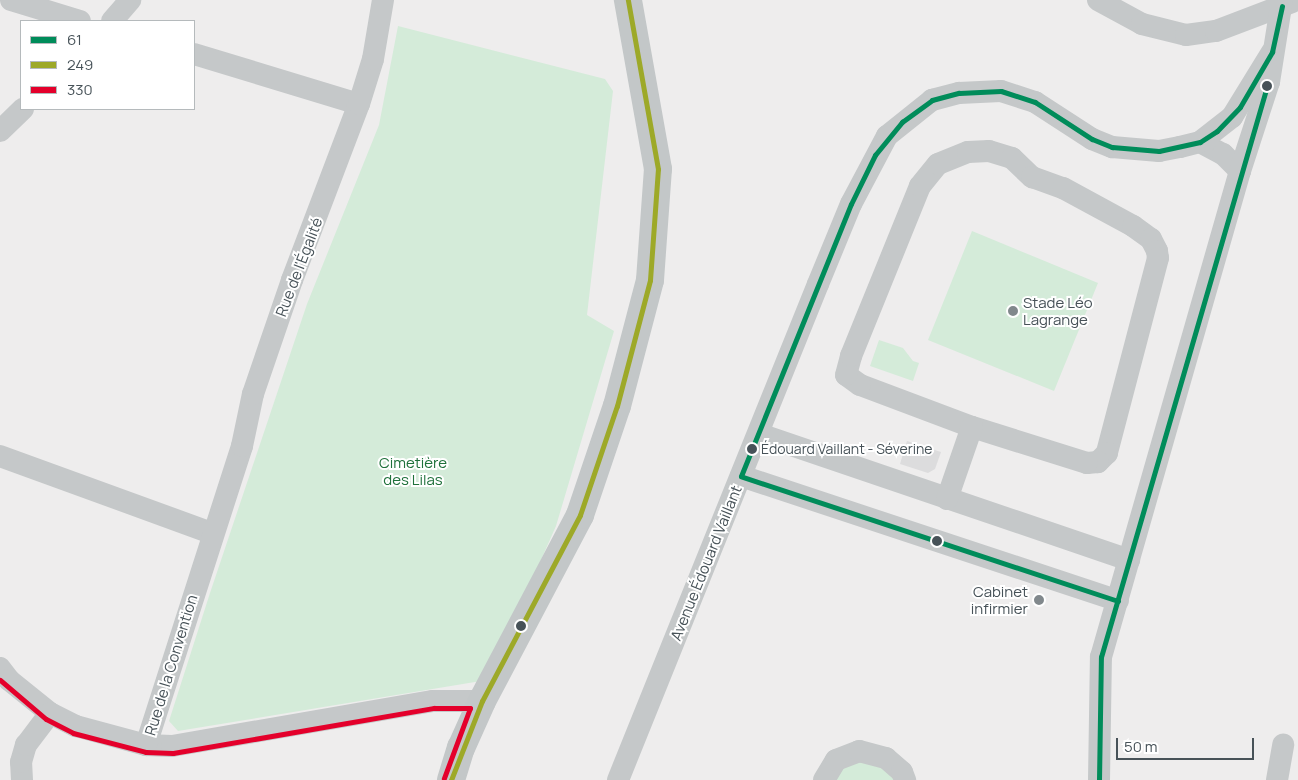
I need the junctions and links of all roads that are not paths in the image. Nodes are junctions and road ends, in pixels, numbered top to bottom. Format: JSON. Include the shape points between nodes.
{"nodes":[{"id":1,"x":11,"y":0,"type":"edge"},
{"id":2,"x":130,"y":0,"type":"edge"},
{"id":3,"x":383,"y":0,"type":"edge"},
{"id":4,"x":628,"y":0,"type":"edge"},
{"id":5,"x":1098,"y":0,"type":"edge"},
{"id":6,"x":1287,"y":2,"type":"edge"},
{"id":7,"x":77,"y":20,"type":"edge"},
{"id":8,"x":113,"y":20,"type":"edge"},
{"id":9,"x":1272,"y":52,"type":"junction"},
{"id":10,"x":195,"y":54,"type":"edge"},
{"id":11,"x":359,"y":104,"type":"junction"},
{"id":12,"x":22,"y":110,"type":"edge"},
{"id":13,"x":0,"y":131,"type":"edge"},
{"id":14,"x":1200,"y":142,"type":"junction"},
{"id":15,"x":1240,"y":171,"type":"junction"},
{"id":16,"x":972,"y":427,"type":"junction"},
{"id":17,"x":759,"y":434,"type":"junction"},
{"id":18,"x":0,"y":456,"type":"edge"},
{"id":19,"x":741,"y":476,"type":"junction"},
{"id":20,"x":947,"y":499,"type":"junction"},
{"id":21,"x":212,"y":533,"type":"junction"},
{"id":22,"x":1129,"y":560,"type":"junction"},
{"id":23,"x":1118,"y":601,"type":"junction"},
{"id":24,"x":0,"y":668,"type":"edge"},
{"id":25,"x":482,"y":701,"type":"junction"},
{"id":26,"x":50,"y":713,"type":"junction"},
{"id":27,"x":146,"y":745,"type":"junction"},
{"id":28,"x":1283,"y":745,"type":"dead end"},
{"id":29,"x":22,"y":780,"type":"edge"},
{"id":30,"x":451,"y":780,"type":"edge"},
{"id":31,"x":618,"y":780,"type":"edge"},
{"id":32,"x":824,"y":780,"type":"edge"},
{"id":33,"x":904,"y":780,"type":"edge"},
{"id":34,"x":1099,"y":780,"type":"edge"},
{"id":35,"x":1277,"y":780,"type":"edge"}],
"edges":[{"from":1,"to":7,"type":"street"},
{"from":2,"to":8,"type":"street"},
{"from":3,"to":11,"type":"street","name":"Rue de l'Égalité","via":[[373,60]]},
{"from":4,"to":25,"type":"main road","via":[[658,169],[650,280],[617,406],[580,515]]},
{"from":5,"to":6,"type":"street","via":[[1142,24],[1186,35],[1216,31]]},
{"from":6,"to":9,"type":"street"},
{"from":9,"to":14,"type":"street","name":"Avenue Édouard Vaillant","via":[[1240,107],[1217,131]]},
{"from":9,"to":15,"type":"street","via":[[1269,82]]},
{"from":10,"to":11,"type":"street"},
{"from":11,"to":21,"type":"street","name":"Rue de l'Égalité","via":[[292,280]]},
{"from":12,"to":13,"type":"street"},
{"from":14,"to":15,"type":"street","via":[[1223,154]]},
{"from":14,"to":17,"type":"street","name":"Avenue Édouard Vaillant","via":[[1159,151],[1112,147],[1019,96],[1001,91],[932,100],[897,127],[875,155],[818,284]]},
{"from":15,"to":22,"type":"street"},
{"from":16,"to":16,"type":"street","via":[[1087,463],[1098,462],[1107,453],[1158,258],[1151,239],[1133,226],[1063,188],[1032,177],[1012,158],[989,151],[968,152],[938,164],[920,186],[846,375],[860,384]]},
{"from":16,"to":20,"type":"street"},
{"from":17,"to":19,"type":"street","name":"Avenue Édouard Vaillant"},
{"from":17,"to":20,"type":"street"},
{"from":18,"to":21,"type":"street"},
{"from":19,"to":23,"type":"street"},
{"from":19,"to":31,"type":"street","name":"Avenue Édouard Vaillant"},
{"from":20,"to":22,"type":"street"},
{"from":21,"to":27,"type":"street","name":"Rue de la Convention"},
{"from":22,"to":23,"type":"street"},
{"from":23,"to":34,"type":"street","via":[[1101,657]]},
{"from":24,"to":26,"type":"street","via":[[9,680]]},
{"from":25,"to":27,"type":"street","name":"Rue de la Convention","via":[[433,701],[172,746]]},
{"from":25,"to":30,"type":"main road"},
{"from":26,"to":27,"type":"street","via":[[76,726]]},
{"from":26,"to":29,"type":"street","via":[[26,745],[21,762]]},
{"from":28,"to":35,"type":"street"},
{"from":32,"to":33,"type":"street","via":[[836,760],[860,751],[886,758],[902,772]]}]}
